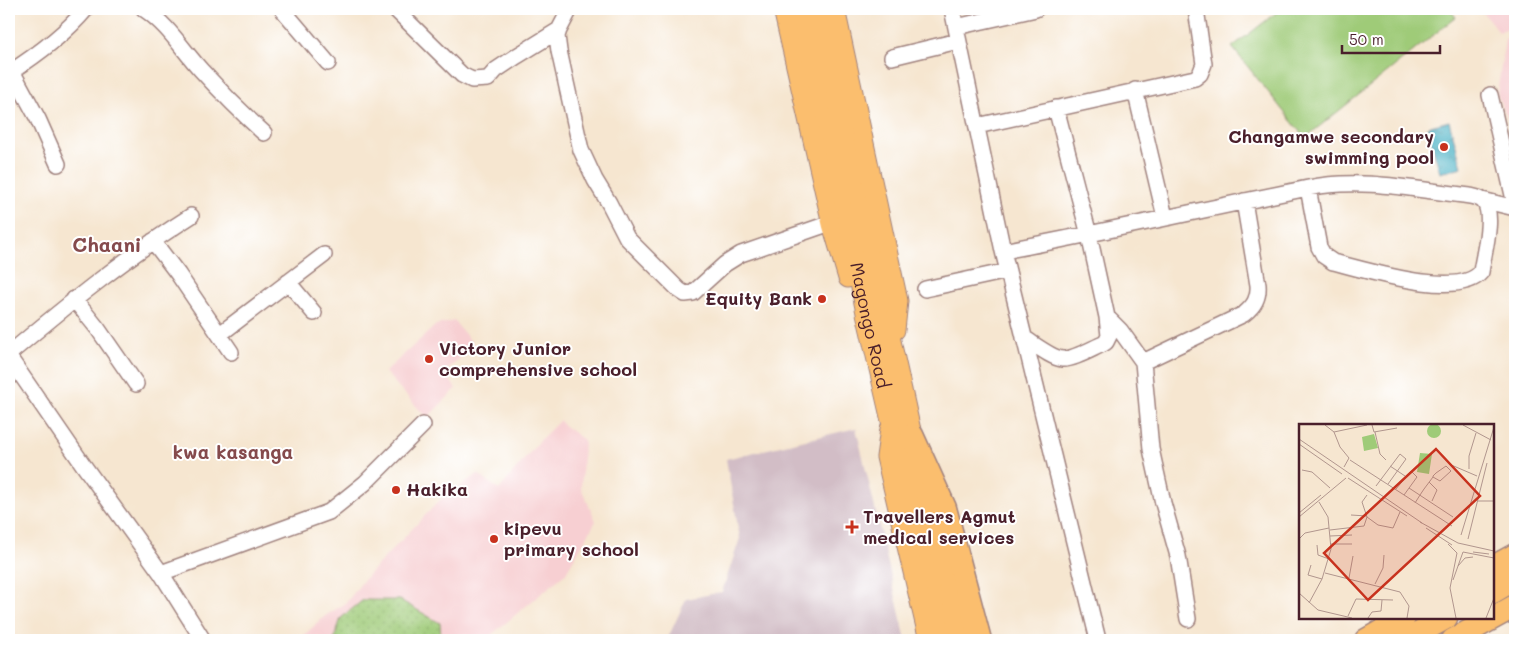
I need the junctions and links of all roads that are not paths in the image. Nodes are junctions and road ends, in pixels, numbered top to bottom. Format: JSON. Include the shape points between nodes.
{"nodes":[{"id":1,"x":86,"y":9,"type":"edge"},
{"id":2,"x":144,"y":9,"type":"edge"},
{"id":3,"x":282,"y":9,"type":"edge"},
{"id":4,"x":395,"y":9,"type":"edge"},
{"id":5,"x":553,"y":9,"type":"edge"},
{"id":6,"x":783,"y":9,"type":"edge"},
{"id":7,"x":800,"y":9,"type":"edge"},
{"id":8,"x":817,"y":9,"type":"edge"},
{"id":9,"x":835,"y":9,"type":"edge"},
{"id":10,"x":952,"y":9,"type":"edge"},
{"id":11,"x":1036,"y":9,"type":"edge"},
{"id":12,"x":1196,"y":9,"type":"edge"},
{"id":13,"x":564,"y":20,"type":"edge"},
{"id":14,"x":957,"y":34,"type":"junction"},
{"id":15,"x":892,"y":57,"type":"dead end"},
{"id":16,"x":328,"y":63,"type":"dead end"},
{"id":17,"x":10,"y":72,"type":"edge"},
{"id":18,"x":1135,"y":90,"type":"junction"},
{"id":19,"x":1490,"y":95,"type":"dead end"},
{"id":20,"x":1056,"y":108,"type":"junction"},
{"id":21,"x":977,"y":126,"type":"junction"},
{"id":22,"x":264,"y":133,"type":"dead end"},
{"id":23,"x":58,"y":164,"type":"dead end"},
{"id":24,"x":1308,"y":188,"type":"junction"},
{"id":25,"x":1482,"y":200,"type":"junction"},
{"id":26,"x":1244,"y":201,"type":"junction"},
{"id":27,"x":1515,"y":204,"type":"edge"},
{"id":28,"x":1515,"y":208,"type":"edge"},
{"id":29,"x":191,"y":216,"type":"dead end"},
{"id":30,"x":1165,"y":217,"type":"junction"},
{"id":31,"x":832,"y":224,"type":"junction"},
{"id":32,"x":1089,"y":235,"type":"junction"},
{"id":33,"x":153,"y":241,"type":"junction"},
{"id":34,"x":1003,"y":251,"type":"junction"},
{"id":35,"x":324,"y":255,"type":"dead end"},
{"id":36,"x":1008,"y":271,"type":"junction"},
{"id":37,"x":288,"y":282,"type":"junction"},
{"id":38,"x":925,"y":289,"type":"dead end"},
{"id":39,"x":74,"y":299,"type":"junction"},
{"id":40,"x":866,"y":313,"type":"junction"},
{"id":41,"x":314,"y":314,"type":"dead end"},
{"id":42,"x":1107,"y":317,"type":"junction"},
{"id":43,"x":220,"y":334,"type":"junction"},
{"id":44,"x":1024,"y":338,"type":"junction"},
{"id":45,"x":894,"y":347,"type":"junction"},
{"id":46,"x":231,"y":352,"type":"dead end"},
{"id":47,"x":9,"y":355,"type":"edge"},
{"id":48,"x":1143,"y":362,"type":"junction"},
{"id":49,"x":136,"y":384,"type":"dead end"},
{"id":50,"x":891,"y":421,"type":"junction"},
{"id":51,"x":423,"y":425,"type":"dead end"},
{"id":52,"x":912,"y":435,"type":"junction"},
{"id":53,"x":1515,"y":555,"type":"edge"},
{"id":54,"x":1494,"y":567,"type":"edge"},
{"id":55,"x":161,"y":573,"type":"junction"},
{"id":56,"x":1515,"y":579,"type":"edge"},
{"id":57,"x":1494,"y":591,"type":"edge"},
{"id":58,"x":1515,"y":606,"type":"edge"},
{"id":59,"x":1494,"y":618,"type":"edge"},
{"id":60,"x":1188,"y":619,"type":"dead end"},
{"id":61,"x":1402,"y":619,"type":"edge"},
{"id":62,"x":1444,"y":619,"type":"edge"},
{"id":63,"x":1491,"y":619,"type":"edge"},
{"id":64,"x":204,"y":640,"type":"edge"},
{"id":65,"x":929,"y":640,"type":"edge"},
{"id":66,"x":947,"y":640,"type":"edge"},
{"id":67,"x":962,"y":640,"type":"edge"},
{"id":68,"x":980,"y":640,"type":"edge"},
{"id":69,"x":1098,"y":640,"type":"edge"},
{"id":70,"x":1366,"y":640,"type":"edge"},
{"id":71,"x":1407,"y":640,"type":"edge"},
{"id":72,"x":1453,"y":640,"type":"edge"}],
"edges":[{"from":1,"to":17,"type":"street","via":[[75,22]]},
{"from":2,"to":22,"type":"street","via":[[175,37],[222,92]]},
{"from":3,"to":16,"type":"street"},
{"from":4,"to":13,"type":"street","via":[[462,76],[472,80],[488,79]]},
{"from":5,"to":13,"type":"street"},
{"from":6,"to":31,"type":"main road"},
{"from":7,"to":40,"type":"main road","name":"Magongo Road","via":[[833,147]]},
{"from":8,"to":45,"type":"main road","name":"Magongo Road"},
{"from":9,"to":45,"type":"main road","via":[[898,301]]},
{"from":10,"to":14,"type":"street"},
{"from":11,"to":14,"type":"street"},
{"from":12,"to":18,"type":"street","via":[[1204,64],[1200,74],[1195,78]]},
{"from":13,"to":31,"type":"street","via":[[557,36],[559,51],[586,163],[627,238],[679,290],[685,294],[693,293],[741,254]]},
{"from":14,"to":15,"type":"street"},
{"from":14,"to":21,"type":"street"},
{"from":17,"to":23,"type":"street","via":[[38,119]]},
{"from":18,"to":20,"type":"street"},
{"from":18,"to":30,"type":"street"},
{"from":19,"to":27,"type":"street"},
{"from":20,"to":21,"type":"street"},
{"from":20,"to":32,"type":"street"},
{"from":21,"to":34,"type":"street"},
{"from":24,"to":25,"type":"street","via":[[1336,183],[1358,184]]},
{"from":24,"to":25,"type":"street","via":[[1319,247],[1324,256],[1333,262],[1418,282],[1445,283],[1476,278],[1489,224],[1486,204]]},
{"from":24,"to":26,"type":"street"},
{"from":25,"to":28,"type":"street"},
{"from":26,"to":30,"type":"street"},
{"from":26,"to":48,"type":"street","via":[[1258,285],[1252,307],[1244,314]]},
{"from":29,"to":33,"type":"street"},
{"from":30,"to":32,"type":"street"},
{"from":31,"to":40,"type":"main road","via":[[847,277]]},
{"from":32,"to":34,"type":"street"},
{"from":32,"to":42,"type":"street"},
{"from":33,"to":39,"type":"street"},
{"from":33,"to":43,"type":"street"},
{"from":34,"to":36,"type":"street"},
{"from":35,"to":37,"type":"street"},
{"from":36,"to":38,"type":"street"},
{"from":36,"to":44,"type":"street"},
{"from":37,"to":41,"type":"street"},
{"from":37,"to":43,"type":"street"},
{"from":39,"to":47,"type":"street"},
{"from":39,"to":49,"type":"street"},
{"from":40,"to":50,"type":"main road","name":"Magongo Road"},
{"from":42,"to":44,"type":"street","via":[[1109,332],[1106,342],[1067,358],[1052,355]]},
{"from":42,"to":48,"type":"street"},
{"from":43,"to":46,"type":"street"},
{"from":44,"to":69,"type":"street"},
{"from":45,"to":52,"type":"main road","name":"Magongo Road"},
{"from":47,"to":55,"type":"street"},
{"from":48,"to":60,"type":"street","via":[[1153,458],[1178,556]]},
{"from":50,"to":65,"type":"main road","via":[[886,457]]},
{"from":50,"to":66,"type":"main road","name":"Magongo Road"},
{"from":51,"to":55,"type":"street","via":[[365,483],[329,512]]},
{"from":52,"to":67,"type":"main road","name":"Magongo Road"},
{"from":52,"to":68,"type":"highway","via":[[945,508]]},
{"from":53,"to":54,"type":"highway"},
{"from":55,"to":64,"type":"street"},
{"from":56,"to":57,"type":"highway"},
{"from":58,"to":59,"type":"highway"},
{"from":61,"to":70,"type":"highway"},
{"from":62,"to":71,"type":"highway"},
{"from":63,"to":72,"type":"highway"}]}
